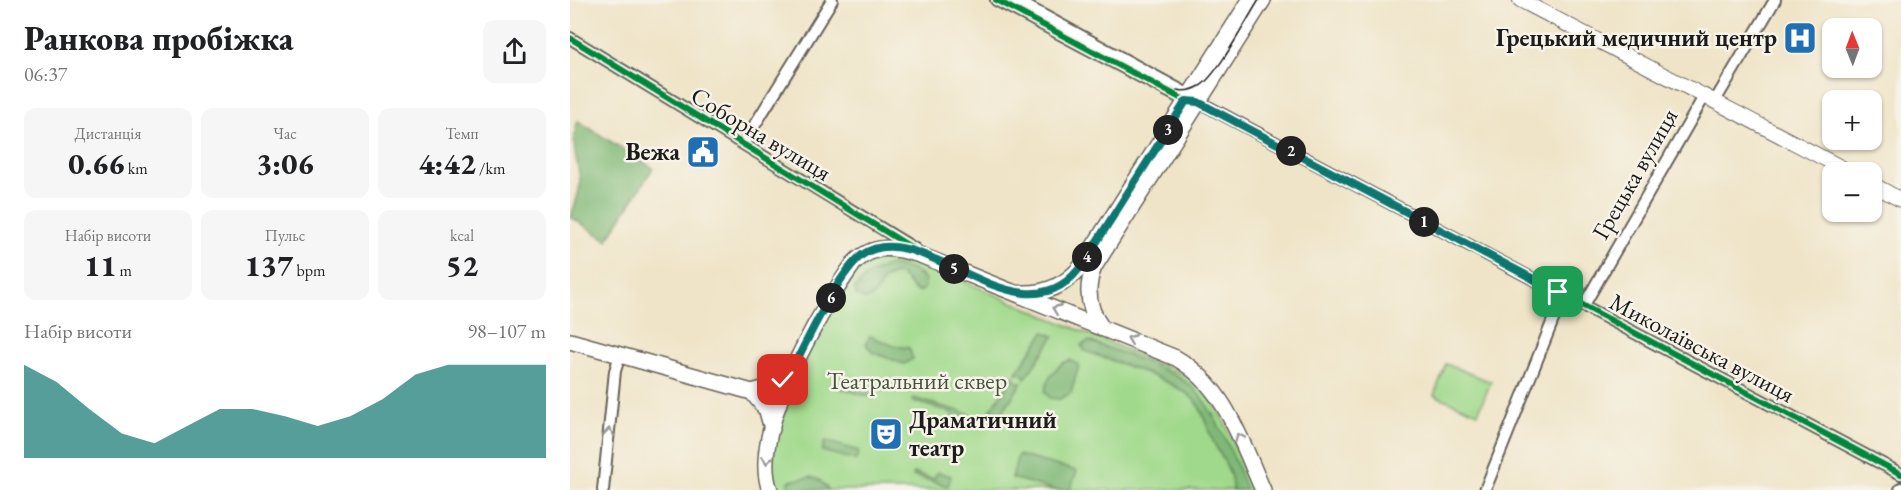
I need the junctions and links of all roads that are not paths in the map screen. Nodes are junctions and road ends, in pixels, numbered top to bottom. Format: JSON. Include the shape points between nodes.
{"nodes":[{"id":1,"x":832,"y":0,"type":"edge"},
{"id":2,"x":996,"y":0,"type":"edge"},
{"id":3,"x":1015,"y":0,"type":"edge"},
{"id":4,"x":1250,"y":0,"type":"edge"},
{"id":5,"x":1263,"y":0,"type":"edge"},
{"id":6,"x":1520,"y":0,"type":"edge"},
{"id":7,"x":1775,"y":0,"type":"edge"},
{"id":8,"x":570,"y":39,"type":"edge"},
{"id":9,"x":1710,"y":98,"type":"junction"},
{"id":10,"x":1192,"y":99,"type":"junction"},
{"id":11,"x":743,"y":144,"type":"junction"},
{"id":12,"x":1831,"y":162,"type":"edge"},
{"id":13,"x":1882,"y":190,"type":"edge"},
{"id":14,"x":1901,"y":200,"type":"edge"},
{"id":15,"x":933,"y":260,"type":"junction"},
{"id":16,"x":1010,"y":291,"type":"junction"},
{"id":17,"x":1563,"y":295,"type":"junction"},
{"id":18,"x":1584,"y":305,"type":"junction"},
{"id":19,"x":1102,"y":328,"type":"junction"},
{"id":20,"x":570,"y":341,"type":"edge"},
{"id":21,"x":620,"y":355,"type":"junction"},
{"id":22,"x":790,"y":373,"type":"junction"},
{"id":23,"x":752,"y":392,"type":"junction"},
{"id":24,"x":772,"y":429,"type":"junction"},
{"id":25,"x":1901,"y":474,"type":"edge"},
{"id":26,"x":603,"y":490,"type":"edge"},
{"id":27,"x":770,"y":490,"type":"edge"},
{"id":28,"x":1263,"y":490,"type":"edge"},
{"id":29,"x":1485,"y":490,"type":"edge"}],
"edges":[{"from":1,"to":11,"type":"street"},
{"from":2,"to":10,"type":"street","name":"Миколаївська вулиця"},
{"from":3,"to":10,"type":"street","name":"Миколаївська вулиця"},
{"from":4,"to":10,"type":"main road"},
{"from":5,"to":10,"type":"main road"},
{"from":6,"to":9,"type":"street"},
{"from":7,"to":9,"type":"street","name":"Грецька вулиця"},
{"from":8,"to":11,"type":"street","name":"Соборна вулиця"},
{"from":9,"to":12,"type":"street"},
{"from":9,"to":18,"type":"street","name":"Грецька вулиця"},
{"from":10,"to":16,"type":"main road","via":[[1075,274],[1048,290]]},
{"from":10,"to":17,"type":"street","name":"Миколаївська вулиця"},
{"from":10,"to":19,"type":"main road","via":[[1094,267],[1089,297]]},
{"from":11,"to":15,"type":"street","name":"Соборна вулиця"},
{"from":13,"to":14,"type":"street"},
{"from":15,"to":16,"type":"main road"},
{"from":15,"to":22,"type":"main road","via":[[885,247],[860,256],[837,287]]},
{"from":19,"to":16,"type":"main road","one_way":true},
{"from":17,"to":18,"type":"street","name":"Миколаївська вулиця"},
{"from":17,"to":29,"type":"street"},
{"from":18,"to":25,"type":"street","name":"Миколаївська вулиця"},
{"from":28,"to":19,"type":"main road","one_way":true,"via":[[1221,398],[1202,375],[1176,358]]},
{"from":20,"to":21,"type":"main road"},
{"from":21,"to":23,"type":"main road"},
{"from":26,"to":21,"type":"street","one_way":true},
{"from":22,"to":23,"type":"main road","via":[[776,385]]},
{"from":22,"to":24,"type":"main road"},
{"from":23,"to":24,"type":"main road","via":[[767,411]]},
{"from":24,"to":27,"type":"main road","one_way":true,"via":[[765,464]]}]}
